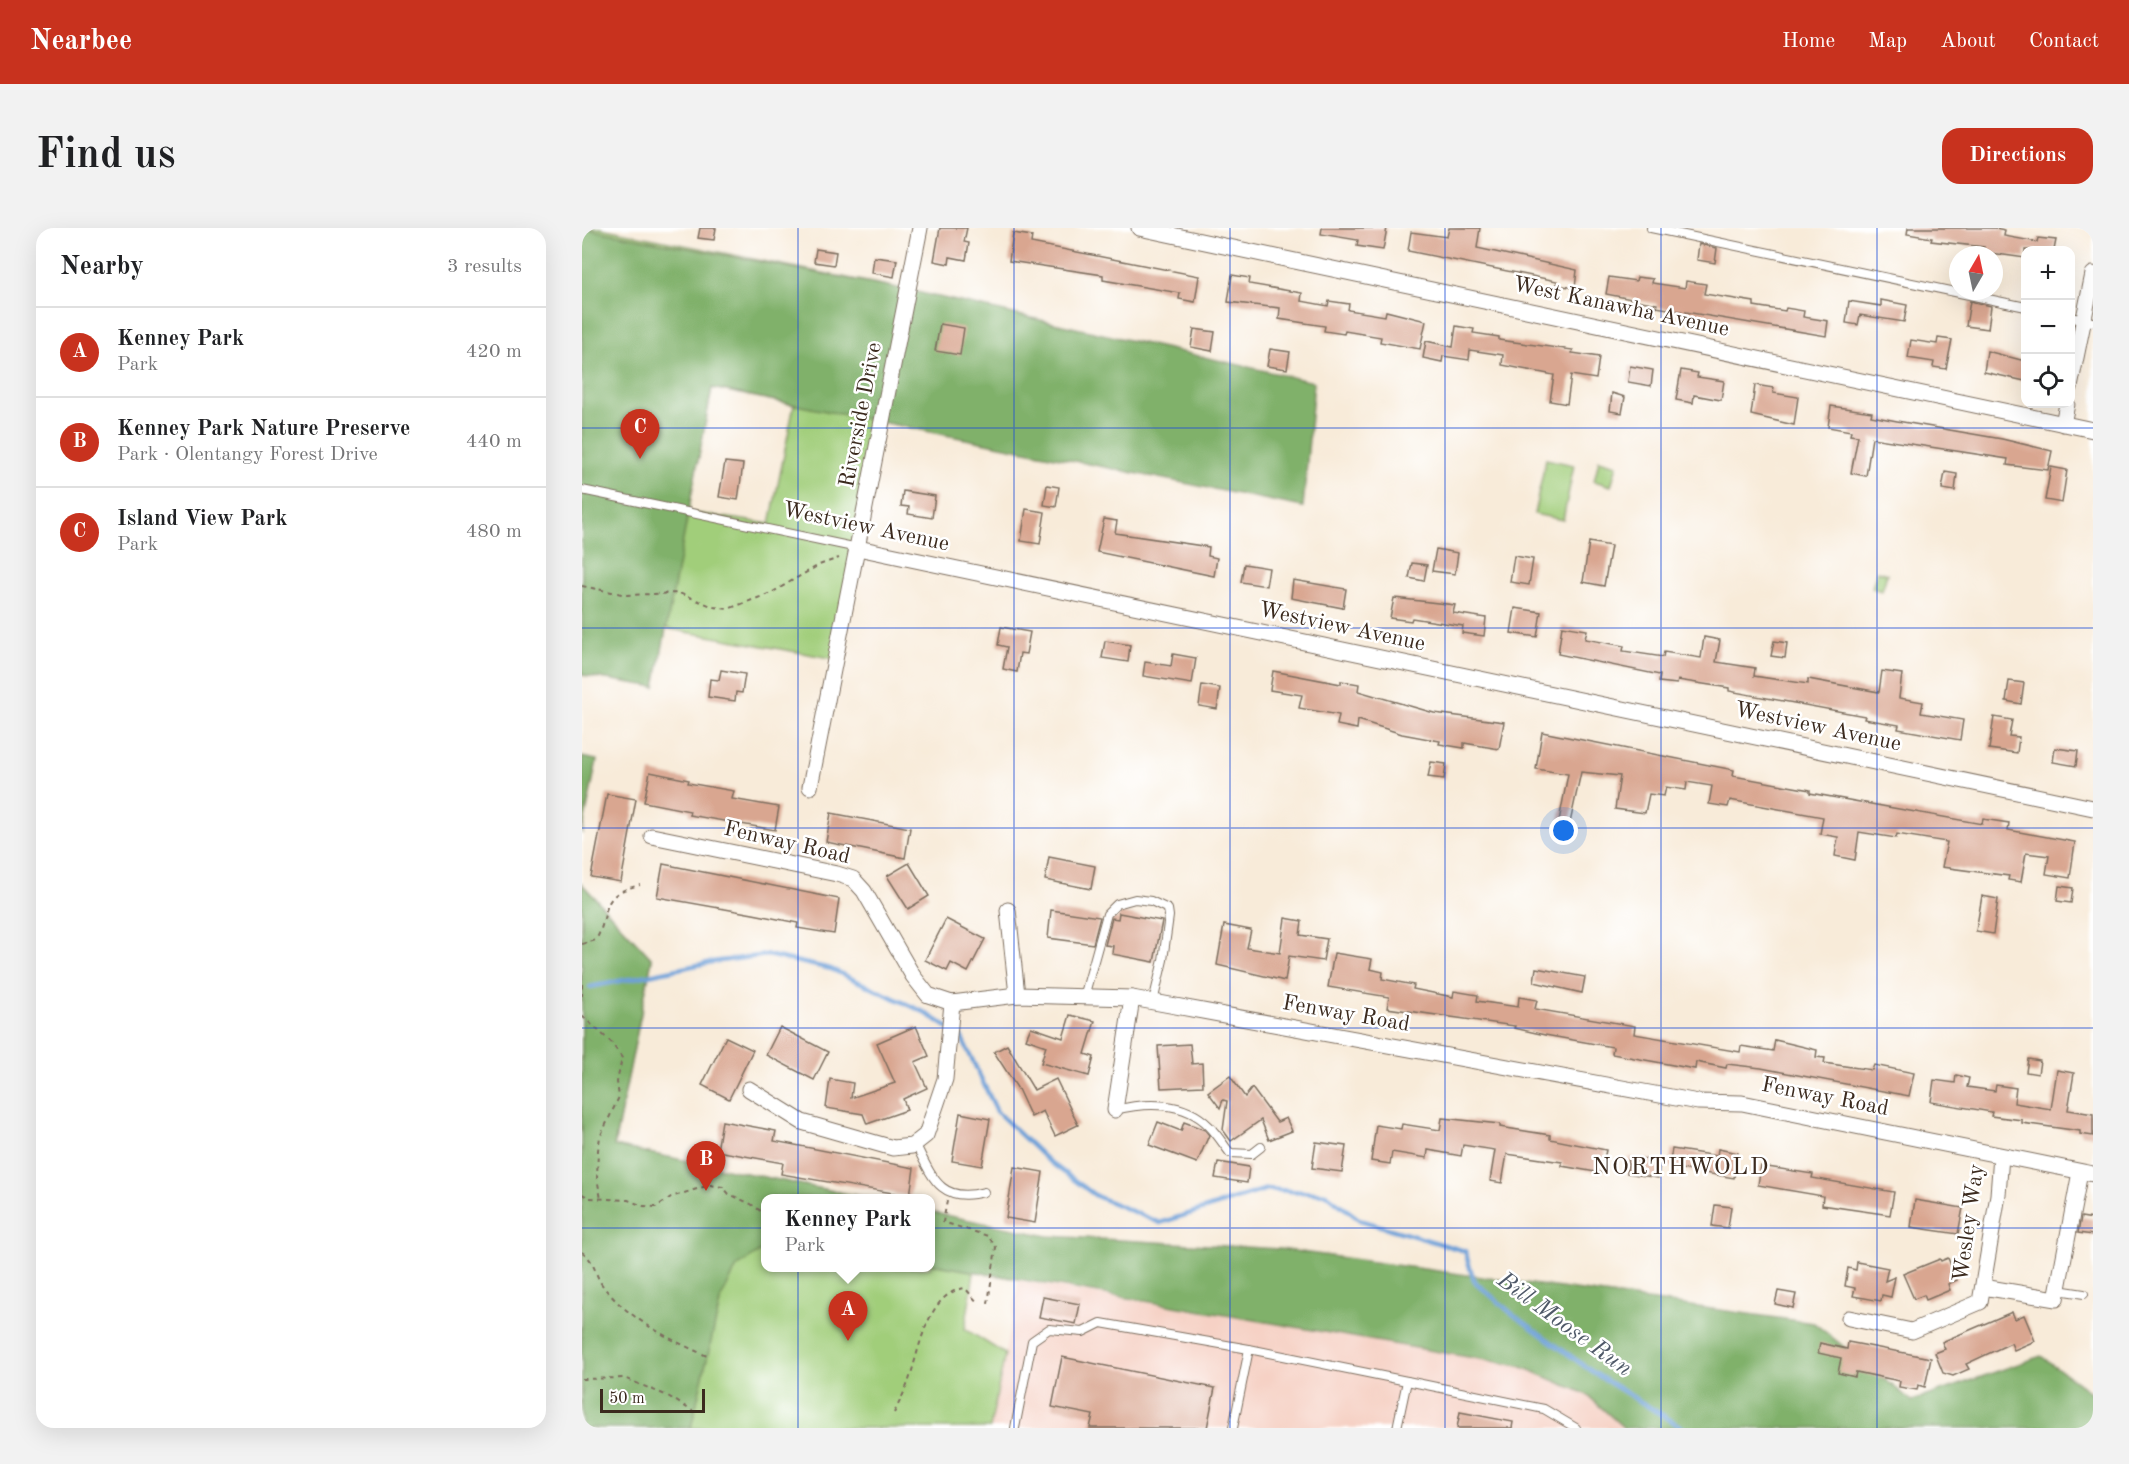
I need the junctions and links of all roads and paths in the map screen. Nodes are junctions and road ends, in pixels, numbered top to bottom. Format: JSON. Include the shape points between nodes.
{"nodes":[{"id":1,"x":920,"y":228,"type":"edge"},
{"id":2,"x":1139,"y":228,"type":"edge"},
{"id":3,"x":1651,"y":228,"type":"edge"},
{"id":4,"x":2093,"y":274,"type":"edge"},
{"id":5,"x":2021,"y":307,"type":"edge"},
{"id":6,"x":2082,"y":320,"type":"edge"},
{"id":7,"x":2075,"y":359,"type":"edge"},
{"id":8,"x":2066,"y":408,"type":"edge"},
{"id":9,"x":2063,"y":423,"type":"junction"},
{"id":10,"x":2093,"y":430,"type":"edge"},
{"id":11,"x":582,"y":490,"type":"edge"},
{"id":12,"x":858,"y":549,"type":"junction"},
{"id":13,"x":582,"y":586,"type":"edge"},
{"id":14,"x":810,"y":787,"type":"dead end"},
{"id":15,"x":2093,"y":808,"type":"edge"},
{"id":16,"x":652,"y":836,"type":"dead end"},
{"id":17,"x":640,"y":885,"type":"dead end"},
{"id":18,"x":1008,"y":910,"type":"dead end"},
{"id":19,"x":582,"y":945,"type":"edge"},
{"id":20,"x":582,"y":975,"type":"edge"},
{"id":21,"x":1017,"y":994,"type":"junction"},
{"id":22,"x":582,"y":996,"type":"edge"},
{"id":23,"x":1084,"y":997,"type":"junction"},
{"id":24,"x":1132,"y":998,"type":"junction"},
{"id":25,"x":1153,"y":1002,"type":"junction"},
{"id":26,"x":952,"y":1003,"type":"junction"},
{"id":27,"x":582,"y":1016,"type":"edge"},
{"id":28,"x":749,"y":1089,"type":"dead end"},
{"id":29,"x":1115,"y":1110,"type":"joint"},
{"id":30,"x":915,"y":1143,"type":"junction"},
{"id":31,"x":1261,"y":1147,"type":"dead end"},
{"id":32,"x":2001,"y":1156,"type":"junction"},
{"id":33,"x":2086,"y":1173,"type":"edge"},
{"id":34,"x":948,"y":1192,"type":"junction"},
{"id":35,"x":984,"y":1192,"type":"dead end"},
{"id":36,"x":582,"y":1194,"type":"edge"},
{"id":37,"x":601,"y":1198,"type":"junction"},
{"id":38,"x":761,"y":1212,"type":"edge"},
{"id":39,"x":582,"y":1252,"type":"edge"},
{"id":40,"x":1983,"y":1287,"type":"junction"},
{"id":41,"x":2058,"y":1290,"type":"junction"},
{"id":42,"x":2084,"y":1294,"type":"dead end"},
{"id":43,"x":978,"y":1303,"type":"dead end"},
{"id":44,"x":988,"y":1304,"type":"dead end"},
{"id":45,"x":1849,"y":1318,"type":"dead end"},
{"id":46,"x":1249,"y":1349,"type":"junction"},
{"id":47,"x":707,"y":1356,"type":"dead end"},
{"id":48,"x":582,"y":1379,"type":"edge"},
{"id":49,"x":1407,"y":1381,"type":"junction"},
{"id":50,"x":694,"y":1412,"type":"dead end"},
{"id":51,"x":894,"y":1413,"type":"dead end"},
{"id":52,"x":1015,"y":1428,"type":"edge"},
{"id":53,"x":1233,"y":1428,"type":"edge"},
{"id":54,"x":1397,"y":1428,"type":"edge"},
{"id":55,"x":1576,"y":1428,"type":"edge"}],
"edges":[{"from":1,"to":12,"type":"street","name":"Riverside Drive"},
{"from":2,"to":9,"type":"street","name":"West Kanawha Avenue"},
{"from":3,"to":5,"type":"lane"},
{"from":4,"to":6,"type":"street"},
{"from":6,"to":7,"type":"street"},
{"from":8,"to":9,"type":"street"},
{"from":9,"to":10,"type":"street","name":"West Kanawha Avenue"},
{"from":11,"to":12,"type":"lane","name":"Westview Avenue"},
{"from":12,"to":13,"type":"path","via":[[819,565],[771,593],[729,609],[679,593],[627,595]]},
{"from":12,"to":14,"type":"street","name":"Riverside Drive"},
{"from":12,"to":15,"type":"street","name":"Westview Avenue"},
{"from":16,"to":26,"type":"street","name":"Fenway Road","via":[[853,879],[928,995]]},
{"from":17,"to":19,"type":"path","via":[[615,894],[607,905],[596,940]]},
{"from":18,"to":21,"type":"street"},
{"from":20,"to":22,"type":"path"},
{"from":21,"to":23,"type":"street","name":"Fenway Road"},
{"from":21,"to":26,"type":"street","name":"Fenway Road"},
{"from":23,"to":24,"type":"street","name":"Fenway Road"},
{"from":23,"to":25,"type":"lane","via":[[1107,914],[1117,904],[1135,899],[1168,909]]},
{"from":24,"to":25,"type":"street","name":"Fenway Road"},
{"from":24,"to":29,"type":"street"},
{"from":25,"to":32,"type":"street","name":"Fenway Road","via":[[1698,1102],[1742,1103]]},
{"from":26,"to":30,"type":"street","via":[[945,1079],[926,1135]]},
{"from":27,"to":37,"type":"path","via":[[605,1035],[622,1058],[617,1082],[619,1097],[598,1150]]},
{"from":28,"to":30,"type":"street","via":[[802,1122],[893,1148]]},
{"from":29,"to":31,"type":"lane","via":[[1141,1104],[1190,1112],[1209,1126],[1230,1153],[1252,1154]]},
{"from":30,"to":34,"type":"lane","via":[[934,1182]]},
{"from":32,"to":33,"type":"street","name":"Fenway Road"},
{"from":32,"to":40,"type":"street","name":"Wesley Way"},
{"from":33,"to":41,"type":"street"},
{"from":34,"to":35,"type":"lane","via":[[967,1197]]},
{"from":34,"to":44,"type":"path","via":[[943,1222],[988,1236],[996,1247]]},
{"from":36,"to":37,"type":"path"},
{"from":37,"to":38,"type":"path","via":[[656,1208],[671,1197],[710,1185],[723,1187]]},
{"from":39,"to":47,"type":"path","via":[[595,1264],[603,1287],[638,1318]]},
{"from":40,"to":41,"type":"street","via":[[2056,1299]]},
{"from":40,"to":45,"type":"street","name":"Wesley Way","via":[[1980,1302],[1912,1331]]},
{"from":41,"to":42,"type":"lane"},
{"from":43,"to":51,"type":"path","via":[[964,1287],[953,1289],[939,1302]]},
{"from":46,"to":49,"type":"lane"},
{"from":46,"to":52,"type":"lane","via":[[1101,1323],[1083,1332],[1049,1329],[1032,1341]]},
{"from":46,"to":53,"type":"lane"},
{"from":48,"to":50,"type":"path","via":[[624,1378],[668,1396]]},
{"from":49,"to":54,"type":"lane"},
{"from":49,"to":55,"type":"lane","via":[[1544,1409]]}]}
